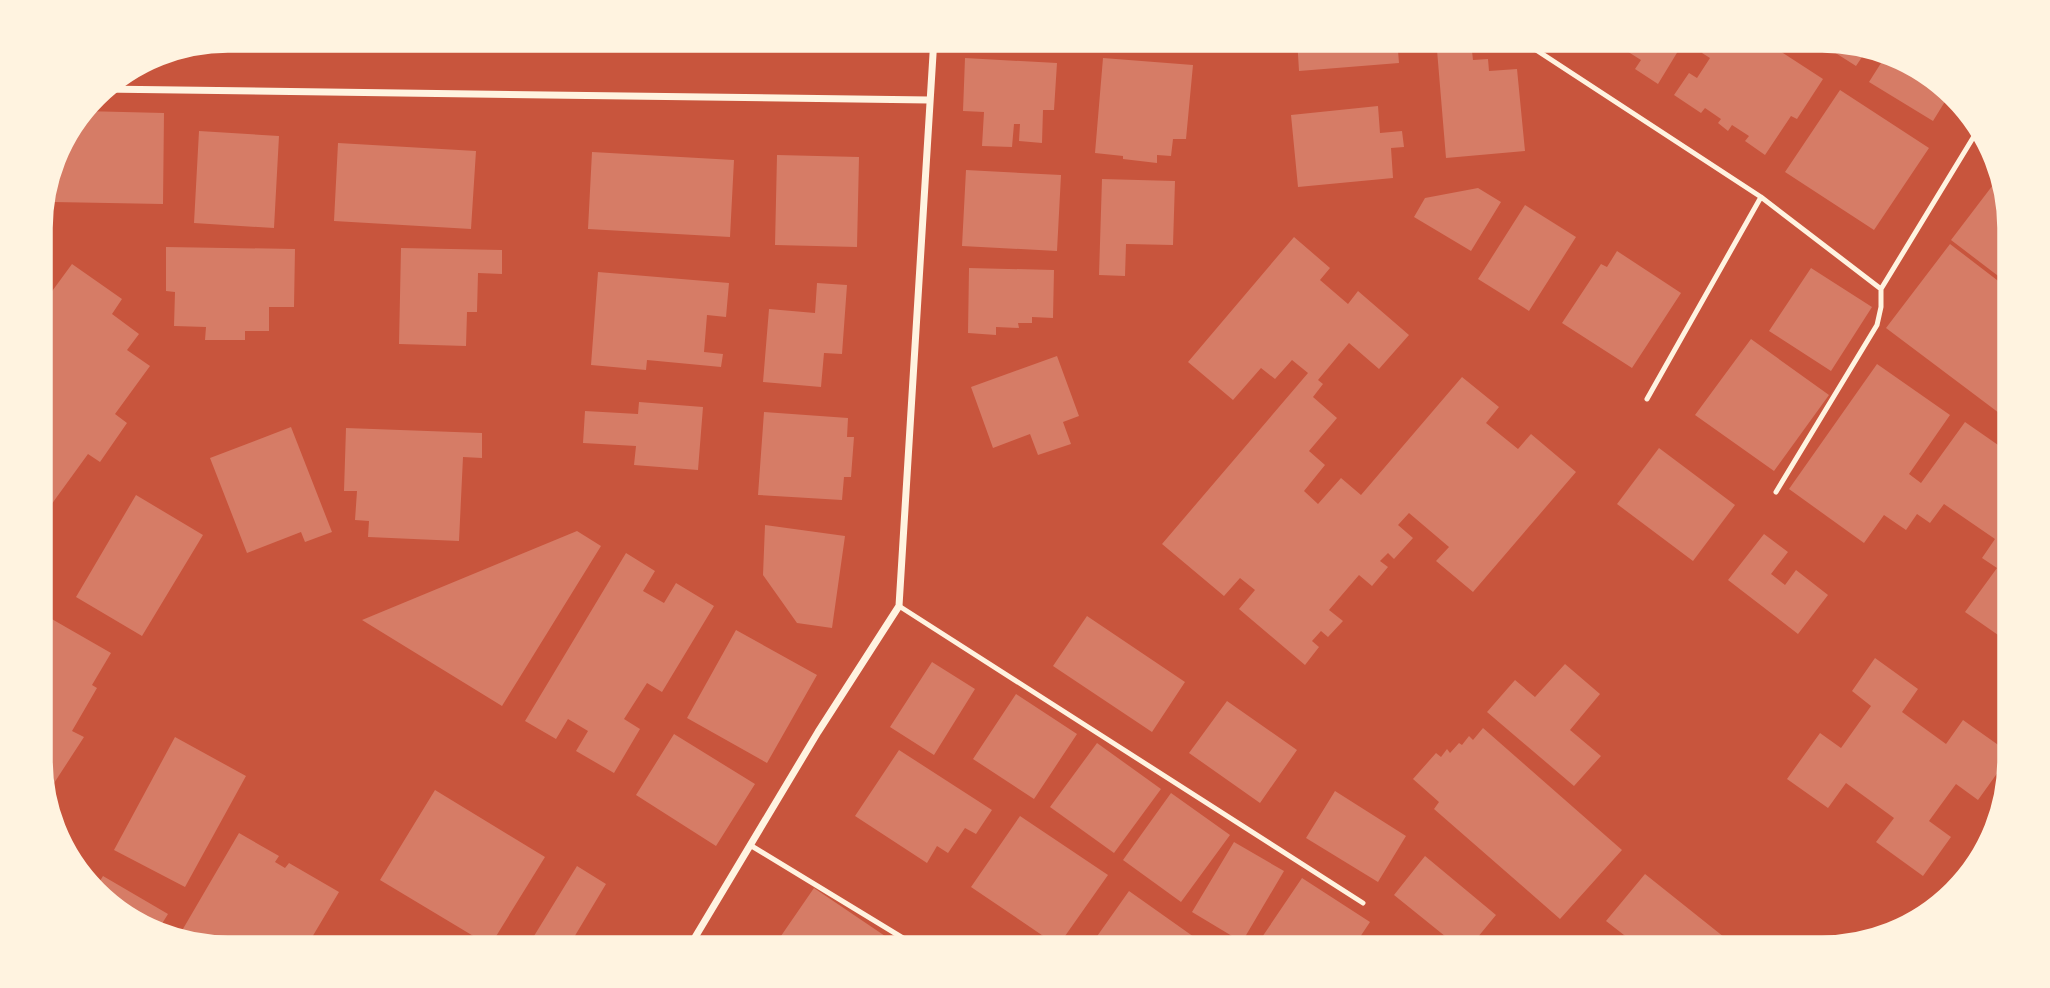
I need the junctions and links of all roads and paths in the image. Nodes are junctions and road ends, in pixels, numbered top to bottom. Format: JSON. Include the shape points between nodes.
{"nodes":[{"id":1,"x":933,"y":51,"type":"edge"},
{"id":2,"x":1538,"y":51,"type":"edge"},
{"id":3,"x":119,"y":89,"type":"edge"},
{"id":4,"x":929,"y":100,"type":"junction"},
{"id":5,"x":1974,"y":137,"type":"edge"},
{"id":6,"x":1761,"y":197,"type":"junction"},
{"id":7,"x":1881,"y":289,"type":"junction"},
{"id":8,"x":1647,"y":399,"type":"dead end"},
{"id":9,"x":1776,"y":492,"type":"dead end"},
{"id":10,"x":899,"y":606,"type":"junction"},
{"id":11,"x":750,"y":845,"type":"junction"},
{"id":12,"x":1363,"y":903,"type":"dead end"},
{"id":13,"x":695,"y":937,"type":"edge"},
{"id":14,"x":901,"y":937,"type":"edge"}],
"edges":[{"from":1,"to":4,"type":"street"},
{"from":2,"to":6,"type":"lane"},
{"from":3,"to":4,"type":"street"},
{"from":4,"to":10,"type":"street"},
{"from":5,"to":7,"type":"lane"},
{"from":6,"to":7,"type":"lane"},
{"from":6,"to":8,"type":"lane"},
{"from":7,"to":9,"type":"lane","via":[[1877,325]]},
{"from":10,"to":11,"type":"street"},
{"from":10,"to":12,"type":"lane"},
{"from":11,"to":13,"type":"street"},
{"from":11,"to":14,"type":"lane"}]}
